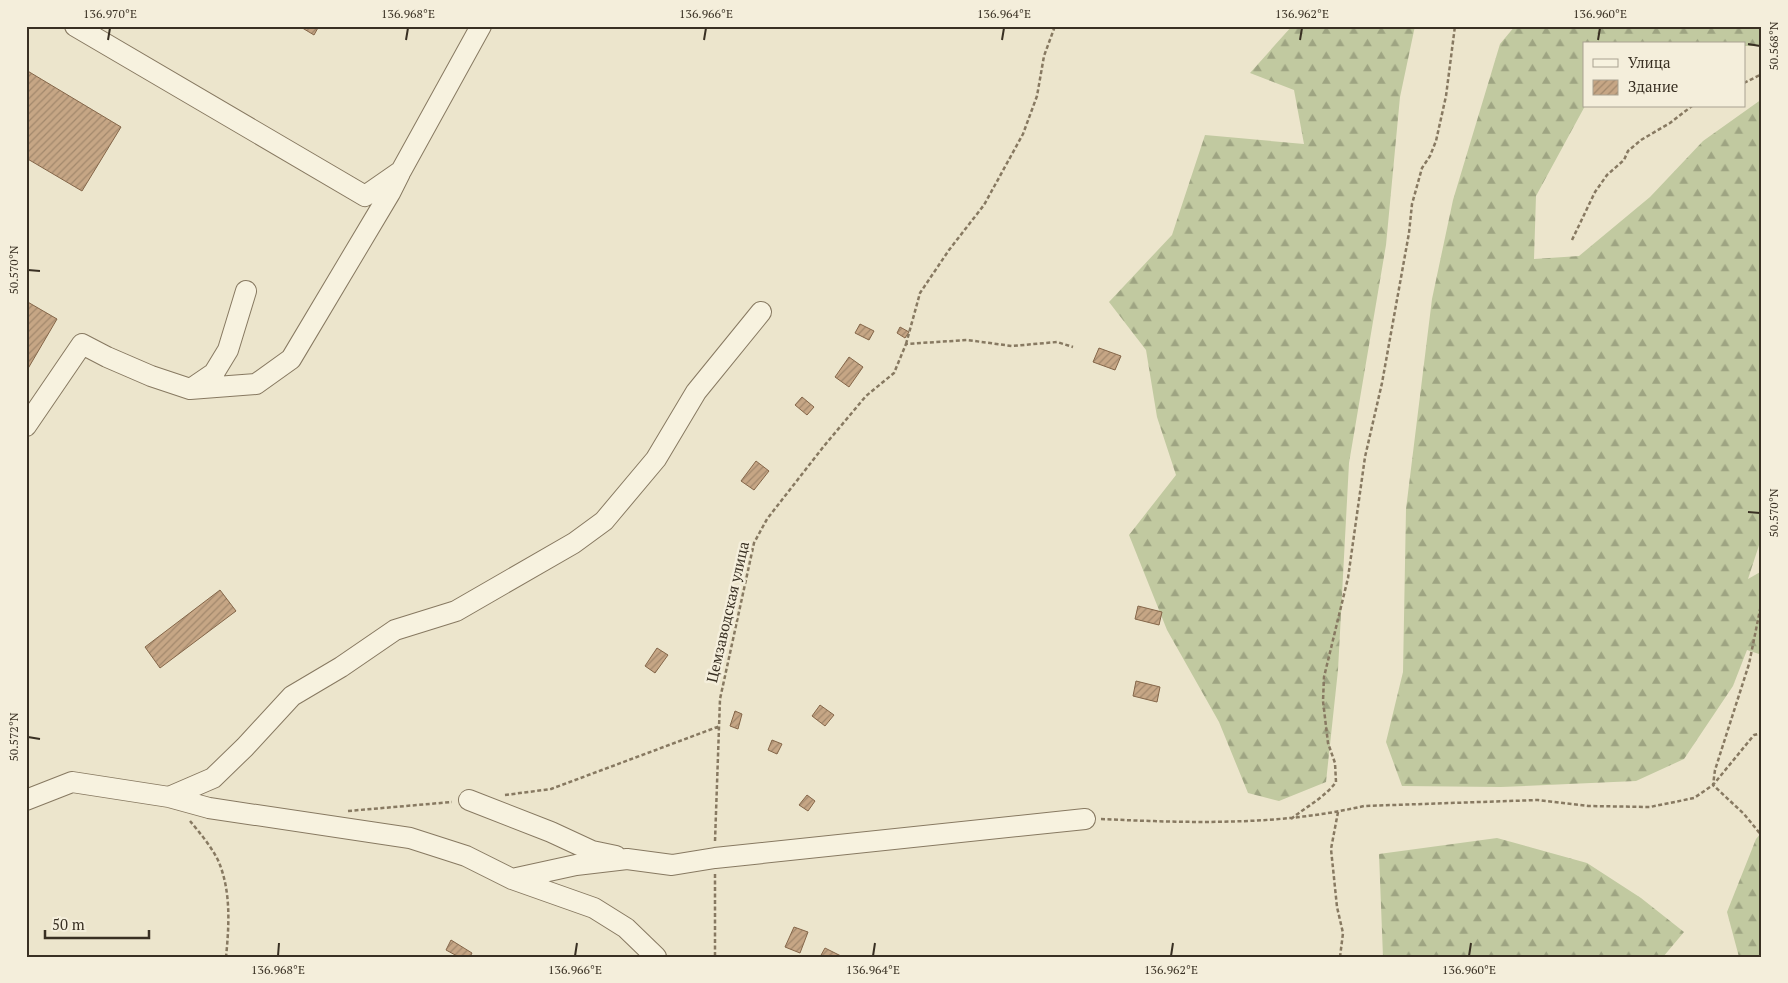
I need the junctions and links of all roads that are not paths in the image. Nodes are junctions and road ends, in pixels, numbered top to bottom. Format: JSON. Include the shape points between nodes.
{"nodes":[{"id":1,"x":75,"y":26,"type":"edge"},
{"id":2,"x":481,"y":26,"type":"edge"},
{"id":3,"x":401,"y":171,"type":"junction"},
{"id":4,"x":246,"y":291,"type":"dead end"},
{"id":5,"x":761,"y":312,"type":"dead end"},
{"id":6,"x":190,"y":389,"type":"junction"},
{"id":7,"x":26,"y":426,"type":"edge"},
{"id":8,"x":169,"y":797,"type":"junction"},
{"id":9,"x":26,"y":800,"type":"edge"},
{"id":10,"x":469,"y":800,"type":"road end"},
{"id":11,"x":1085,"y":819,"type":"road end"},
{"id":12,"x":627,"y":859,"type":"junction"},
{"id":13,"x":512,"y":879,"type":"junction"},
{"id":14,"x":656,"y":957,"type":"edge"}],
"edges":[{"from":1,"to":3,"type":"street","via":[[365,196]]},
{"from":2,"to":3,"type":"street"},
{"from":3,"to":6,"type":"street","via":[[291,359],[256,384]]},
{"from":4,"to":6,"type":"street","via":[[228,350],[214,373]]},
{"from":5,"to":8,"type":"street","via":[[696,392],[656,459],[604,520],[574,543],[456,611],[395,630],[292,696],[213,778]]},
{"from":6,"to":7,"type":"street","via":[[151,376],[82,344]]},
{"from":8,"to":9,"type":"street","via":[[72,782]]},
{"from":8,"to":13,"type":"street","via":[[209,808],[410,838],[466,856]]},
{"from":10,"to":12,"type":"street","via":[[592,851]]},
{"from":11,"to":12,"type":"street","via":[[672,865]]},
{"from":12,"to":13,"type":"street"},
{"from":13,"to":14,"type":"street","via":[[594,908],[626,928]]}]}
